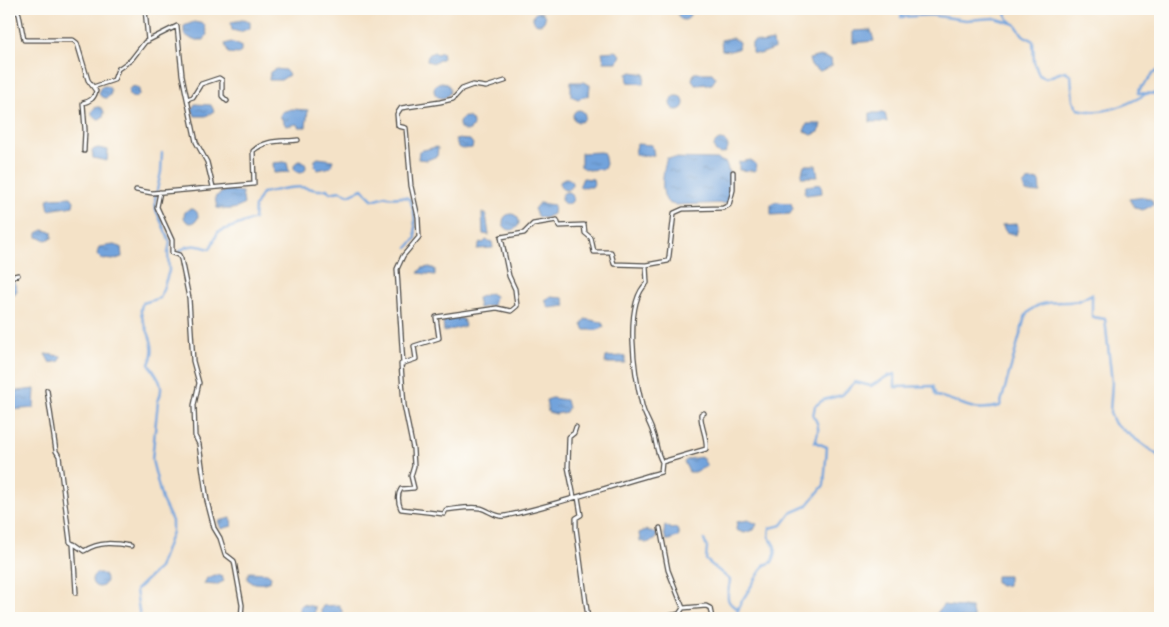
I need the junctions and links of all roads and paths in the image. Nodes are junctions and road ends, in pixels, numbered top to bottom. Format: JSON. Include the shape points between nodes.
{"nodes":[{"id":1,"x":146,"y":9,"type":"edge"},
{"id":2,"x":9,"y":13,"type":"edge"},
{"id":3,"x":148,"y":41,"type":"junction"},
{"id":4,"x":505,"y":80,"type":"dead end"},
{"id":5,"x":93,"y":87,"type":"junction"},
{"id":6,"x":187,"y":99,"type":"junction"},
{"id":7,"x":226,"y":101,"type":"dead end"},
{"id":8,"x":298,"y":140,"type":"dead end"},
{"id":9,"x":84,"y":151,"type":"dead end"},
{"id":10,"x":733,"y":172,"type":"dead end"},
{"id":11,"x":214,"y":187,"type":"junction"},
{"id":12,"x":136,"y":190,"type":"dead end"},
{"id":13,"x":160,"y":192,"type":"junction"},
{"id":14,"x":646,"y":265,"type":"junction"},
{"id":15,"x":18,"y":275,"type":"dead end"},
{"id":16,"x":9,"y":277,"type":"edge"},
{"id":17,"x":402,"y":364,"type":"junction"},
{"id":18,"x":47,"y":390,"type":"dead end"},
{"id":19,"x":704,"y":413,"type":"dead end"},
{"id":20,"x":576,"y":427,"type":"dead end"},
{"id":21,"x":662,"y":462,"type":"junction"},
{"id":22,"x":576,"y":497,"type":"junction"},
{"id":23,"x":660,"y":528,"type":"dead end"},
{"id":24,"x":73,"y":544,"type":"junction"},
{"id":25,"x":132,"y":546,"type":"dead end"},
{"id":26,"x":76,"y":593,"type":"dead end"},
{"id":27,"x":683,"y":608,"type":"junction"},
{"id":28,"x":237,"y":618,"type":"edge"},
{"id":29,"x":242,"y":618,"type":"edge"},
{"id":30,"x":588,"y":618,"type":"edge"},
{"id":31,"x":657,"y":618,"type":"edge"},
{"id":32,"x":712,"y":618,"type":"edge"}],
"edges":[{"from":1,"to":3,"type":"street"},
{"from":2,"to":5,"type":"street","via":[[18,12],[24,40],[73,40],[77,43]]},
{"from":3,"to":5,"type":"street","via":[[131,60],[118,68],[114,80]]},
{"from":3,"to":6,"type":"street","via":[[177,26]]},
{"from":4,"to":17,"type":"street","via":[[486,87],[473,85],[452,98],[401,108],[397,114],[398,126],[406,128],[408,135],[406,144],[418,226],[418,240],[396,269]]},
{"from":5,"to":9,"type":"street","via":[[95,96],[83,103]]},
{"from":6,"to":7,"type":"street","via":[[193,97],[201,84],[219,78]]},
{"from":6,"to":11,"type":"street","via":[[196,142],[207,162]]},
{"from":8,"to":11,"type":"street","via":[[272,142],[253,151],[254,184]]},
{"from":10,"to":14,"type":"street","via":[[729,205],[677,210],[668,261]]},
{"from":11,"to":13,"type":"street"},
{"from":12,"to":13,"type":"street"},
{"from":13,"to":29,"type":"street","via":[[157,207],[173,244],[172,253],[181,259],[189,298],[193,361],[199,383],[194,405],[195,436],[200,448],[208,508],[225,554],[234,561]]},
{"from":14,"to":17,"type":"street","via":[[614,264],[611,252],[594,252],[584,225],[559,226],[557,220],[533,224],[524,233],[501,237],[517,306],[511,311],[497,308],[436,317],[439,338],[414,346],[416,359]]},
{"from":14,"to":21,"type":"street","via":[[647,283],[642,287],[632,319],[635,374],[656,453]]},
{"from":15,"to":16,"type":"street"},
{"from":17,"to":22,"type":"street","via":[[404,405],[413,449],[411,476],[414,488],[398,493],[400,509],[444,514],[446,510],[479,508],[505,516]]},
{"from":18,"to":24,"type":"street","via":[[70,542]]},
{"from":19,"to":21,"type":"street","via":[[701,419],[706,449]]},
{"from":20,"to":22,"type":"street","via":[[569,437],[568,459]]},
{"from":21,"to":22,"type":"street","via":[[661,472]]},
{"from":22,"to":30,"type":"street","via":[[581,514],[576,518],[576,528]]},
{"from":23,"to":27,"type":"street","via":[[668,570]]},
{"from":24,"to":25,"type":"street","via":[[84,551],[94,545],[110,543]]},
{"from":24,"to":26,"type":"street"},
{"from":27,"to":31,"type":"street","via":[[679,614]]},
{"from":27,"to":32,"type":"street","via":[[708,606]]},
{"from":28,"to":29,"type":"street"}]}
